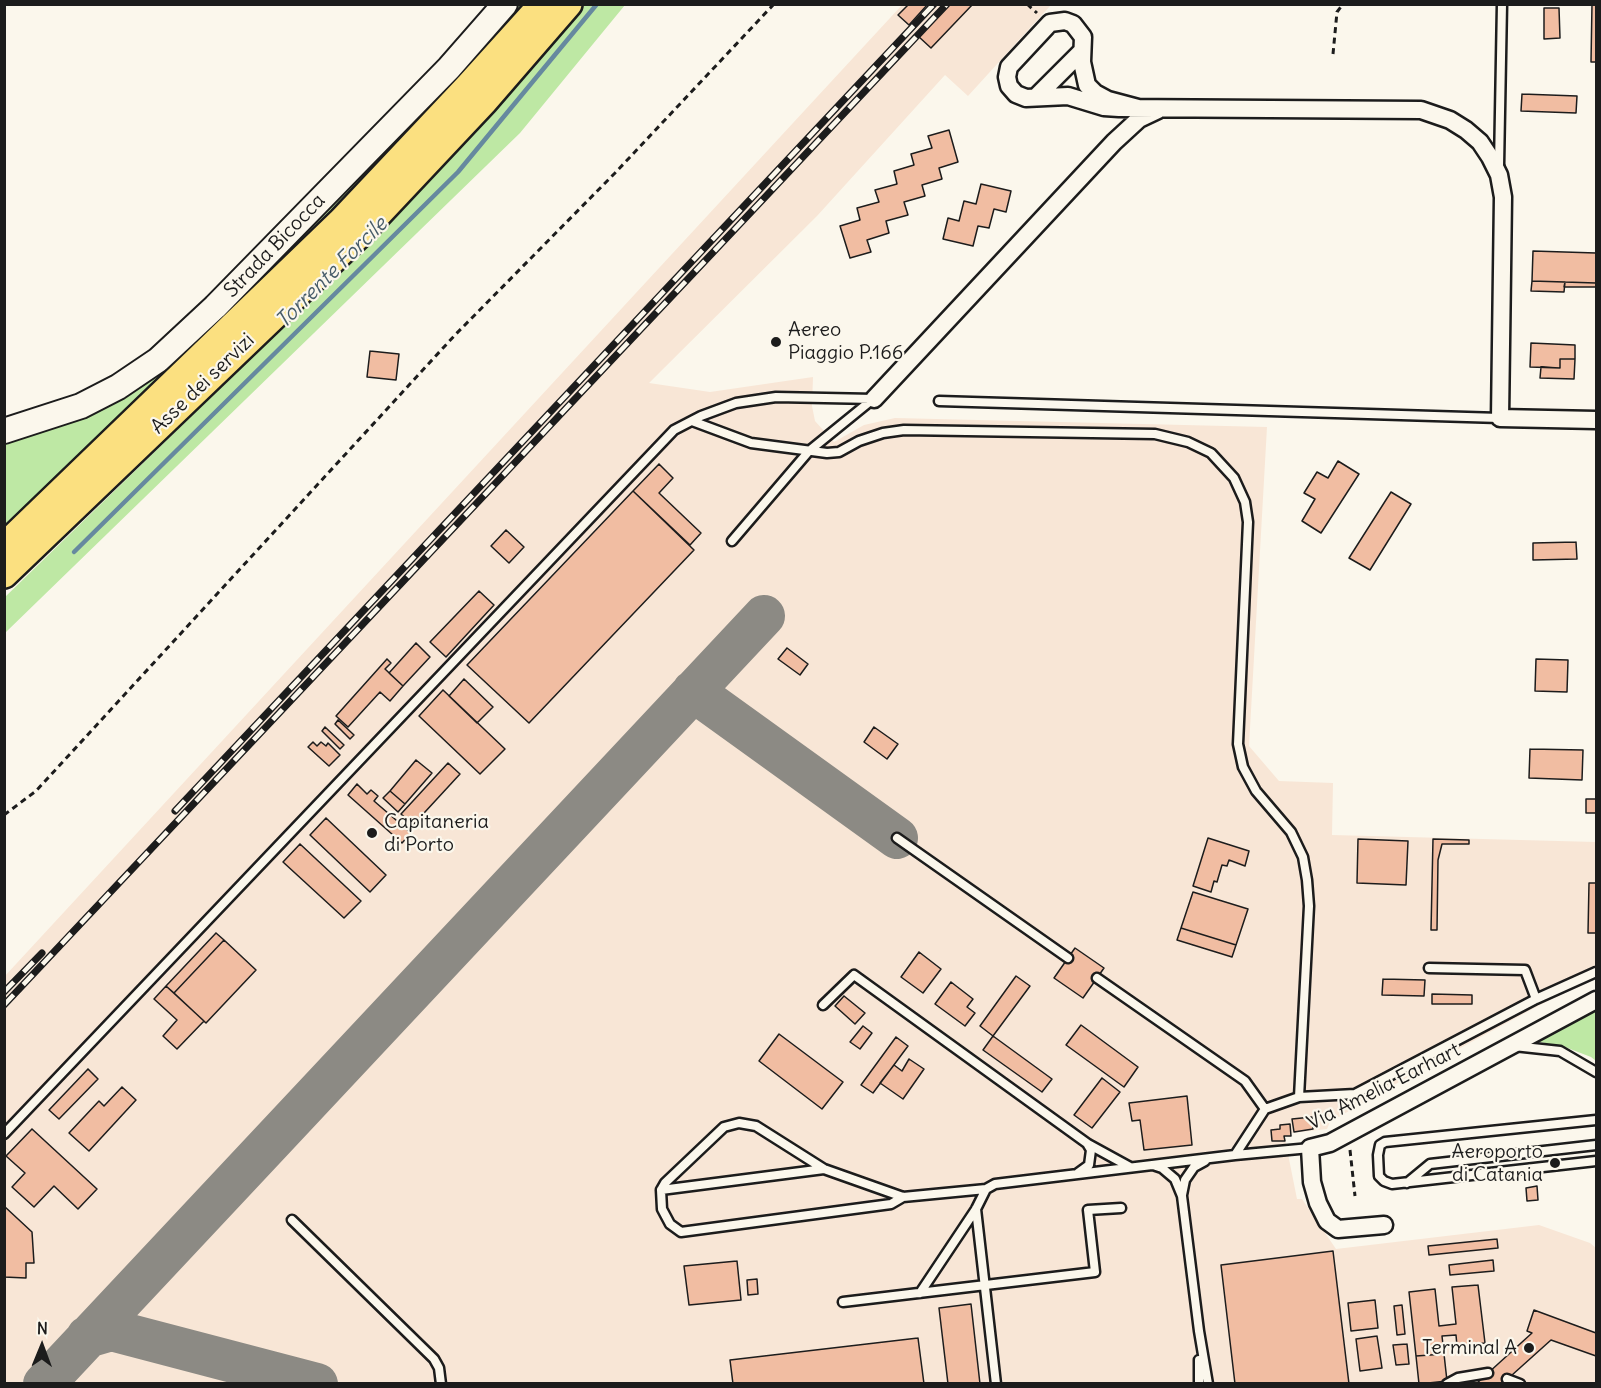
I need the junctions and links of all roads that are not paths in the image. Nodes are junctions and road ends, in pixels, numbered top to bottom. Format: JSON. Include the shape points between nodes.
{"nodes":[{"id":1,"x":505,"y":4,"type":"edge"},
{"id":2,"x":543,"y":4,"type":"edge"},
{"id":3,"x":568,"y":4,"type":"edge"},
{"id":4,"x":1502,"y":4,"type":"edge"},
{"id":5,"x":1081,"y":52,"type":"junction"},
{"id":6,"x":1036,"y":97,"type":"junction"},
{"id":7,"x":1138,"y":108,"type":"junction"},
{"id":8,"x":1162,"y":108,"type":"junction"},
{"id":9,"x":1499,"y":175,"type":"junction"},
{"id":10,"x":874,"y":399,"type":"junction"},
{"id":11,"x":939,"y":401,"type":"dead end"},
{"id":12,"x":1500,"y":418,"type":"junction"},
{"id":13,"x":1596,"y":420,"type":"edge"},
{"id":14,"x":692,"y":421,"type":"junction"},
{"id":15,"x":4,"y":431,"type":"edge"},
{"id":16,"x":809,"y":451,"type":"junction"},
{"id":17,"x":732,"y":541,"type":"dead end"},
{"id":18,"x":4,"y":547,"type":"edge"},
{"id":19,"x":4,"y":574,"type":"edge"},
{"id":20,"x":897,"y":838,"type":"dead end"},
{"id":21,"x":1068,"y":958,"type":"dead end"},
{"id":22,"x":1429,"y":968,"type":"dead end"},
{"id":23,"x":1596,"y":972,"type":"edge"},
{"id":24,"x":1097,"y":978,"type":"dead end"},
{"id":25,"x":1536,"y":999,"type":"junction"},
{"id":26,"x":1596,"y":1000,"type":"edge"},
{"id":27,"x":823,"y":1005,"type":"dead end"},
{"id":28,"x":1510,"y":1046,"type":"junction"},
{"id":29,"x":1596,"y":1072,"type":"edge"},
{"id":30,"x":1299,"y":1097,"type":"junction"},
{"id":31,"x":1265,"y":1109,"type":"junction"},
{"id":32,"x":1596,"y":1120,"type":"edge"},
{"id":33,"x":4,"y":1134,"type":"edge"},
{"id":34,"x":1088,"y":1144,"type":"junction"},
{"id":35,"x":1596,"y":1145,"type":"edge"},
{"id":36,"x":1310,"y":1148,"type":"junction"},
{"id":37,"x":1235,"y":1155,"type":"junction"},
{"id":38,"x":1213,"y":1158,"type":"junction"},
{"id":39,"x":1596,"y":1161,"type":"edge"},
{"id":40,"x":1150,"y":1165,"type":"junction"},
{"id":41,"x":1130,"y":1167,"type":"junction"},
{"id":42,"x":824,"y":1169,"type":"junction"},
{"id":43,"x":1074,"y":1174,"type":"junction"},
{"id":44,"x":1407,"y":1183,"type":"junction"},
{"id":45,"x":986,"y":1189,"type":"junction"},
{"id":46,"x":661,"y":1190,"type":"junction"},
{"id":47,"x":1182,"y":1196,"type":"junction"},
{"id":48,"x":903,"y":1197,"type":"junction"},
{"id":49,"x":1121,"y":1208,"type":"dead end"},
{"id":50,"x":976,"y":1209,"type":"junction"},
{"id":51,"x":292,"y":1220,"type":"dead end"},
{"id":52,"x":1384,"y":1225,"type":"dead end"},
{"id":53,"x":985,"y":1285,"type":"junction"},
{"id":54,"x":920,"y":1293,"type":"junction"},
{"id":55,"x":843,"y":1302,"type":"dead end"},
{"id":56,"x":1198,"y":1331,"type":"junction"},
{"id":57,"x":1488,"y":1373,"type":"dead end"},
{"id":58,"x":1507,"y":1379,"type":"dead end"},
{"id":59,"x":441,"y":1383,"type":"edge"},
{"id":60,"x":996,"y":1383,"type":"edge"},
{"id":61,"x":1199,"y":1383,"type":"edge"},
{"id":62,"x":1208,"y":1383,"type":"edge"},
{"id":63,"x":1447,"y":1383,"type":"edge"},
{"id":64,"x":1520,"y":1383,"type":"edge"}],
"edges":[{"from":1,"to":15,"type":"main road","name":"Strada Bicocca","via":[[449,68],[158,360],[81,406]]},
{"from":2,"to":18,"type":"main road","name":"Asse dei servizi","via":[[342,221]]},
{"from":3,"to":19,"type":"main road","name":"Asse dei servizi","via":[[484,101],[357,236]]},
{"from":4,"to":9,"type":"lane"},
{"from":5,"to":6,"type":"street"},
{"from":5,"to":6,"type":"street","via":[[1083,36],[1073,24],[1050,23],[1009,67],[1007,77],[1016,94]]},
{"from":5,"to":7,"type":"street","via":[[1083,75],[1095,93]]},
{"from":6,"to":7,"type":"street","via":[[1068,96],[1104,106]]},
{"from":7,"to":8,"type":"street"},
{"from":8,"to":9,"type":"street","via":[[1427,112],[1450,120],[1480,142]]},
{"from":8,"to":10,"type":"street","via":[[1139,119],[1114,142]]},
{"from":9,"to":12,"type":"street","via":[[1503,197]]},
{"from":10,"to":14,"type":"lane","via":[[776,397],[736,403]]},
{"from":10,"to":16,"type":"lane"},
{"from":11,"to":12,"type":"lane"},
{"from":12,"to":13,"type":"street"},
{"from":14,"to":16,"type":"lane","via":[[751,443]]},
{"from":14,"to":33,"type":"lane","via":[[659,444]]},
{"from":16,"to":17,"type":"lane"},
{"from":16,"to":30,"type":"lane","via":[[839,452],[859,441],[904,430],[1155,435],[1188,442],[1211,453],[1234,478],[1245,502],[1248,522],[1238,744],[1243,767],[1256,791],[1291,832],[1303,857],[1307,880]]},
{"from":20,"to":21,"type":"lane"},
{"from":22,"to":25,"type":"lane","via":[[1525,970]]},
{"from":23,"to":25,"type":"lane"},
{"from":24,"to":31,"type":"lane","via":[[1245,1082]]},
{"from":25,"to":30,"type":"lane","via":[[1355,1094]]},
{"from":26,"to":28,"type":"street","name":"Via Amelia Earhart"},
{"from":27,"to":34,"type":"lane","via":[[854,975]]},
{"from":28,"to":29,"type":"lane","via":[[1560,1051]]},
{"from":28,"to":36,"type":"street","name":"Via Amelia Earhart","via":[[1330,1143]]},
{"from":30,"to":31,"type":"lane"},
{"from":31,"to":37,"type":"lane"},
{"from":32,"to":44,"type":"lane","via":[[1385,1142],[1378,1149],[1379,1176],[1392,1184]]},
{"from":34,"to":41,"type":"lane"},
{"from":34,"to":43,"type":"lane","via":[[1089,1165]]},
{"from":35,"to":44,"type":"lane","via":[[1430,1164]]},
{"from":36,"to":37,"type":"lane"},
{"from":36,"to":52,"type":"street","name":"Via Amelia Earhart","via":[[1313,1188],[1327,1221],[1338,1229]]},
{"from":37,"to":38,"type":"lane"},
{"from":38,"to":40,"type":"lane"},
{"from":38,"to":47,"type":"lane","via":[[1194,1167],[1185,1180]]},
{"from":39,"to":44,"type":"lane"},
{"from":40,"to":41,"type":"lane"},
{"from":40,"to":47,"type":"lane","via":[[1168,1172]]},
{"from":41,"to":43,"type":"lane"},
{"from":42,"to":46,"type":"lane"},
{"from":42,"to":46,"type":"lane","via":[[756,1126],[738,1123],[724,1128]]},
{"from":42,"to":48,"type":"lane"},
{"from":43,"to":45,"type":"lane","via":[[995,1184]]},
{"from":45,"to":48,"type":"lane"},
{"from":45,"to":50,"type":"lane"},
{"from":46,"to":48,"type":"lane","via":[[662,1209],[670,1224],[681,1232],[891,1204]]},
{"from":47,"to":56,"type":"lane"},
{"from":49,"to":53,"type":"lane","via":[[1088,1210],[1095,1272]]},
{"from":50,"to":53,"type":"lane"},
{"from":50,"to":54,"type":"lane"},
{"from":51,"to":59,"type":"lane","via":[[435,1359]]},
{"from":53,"to":54,"type":"lane"},
{"from":53,"to":60,"type":"lane"},
{"from":54,"to":55,"type":"lane"},
{"from":56,"to":61,"type":"lane"},
{"from":56,"to":62,"type":"lane"},
{"from":57,"to":63,"type":"lane"},
{"from":58,"to":64,"type":"lane"}]}
